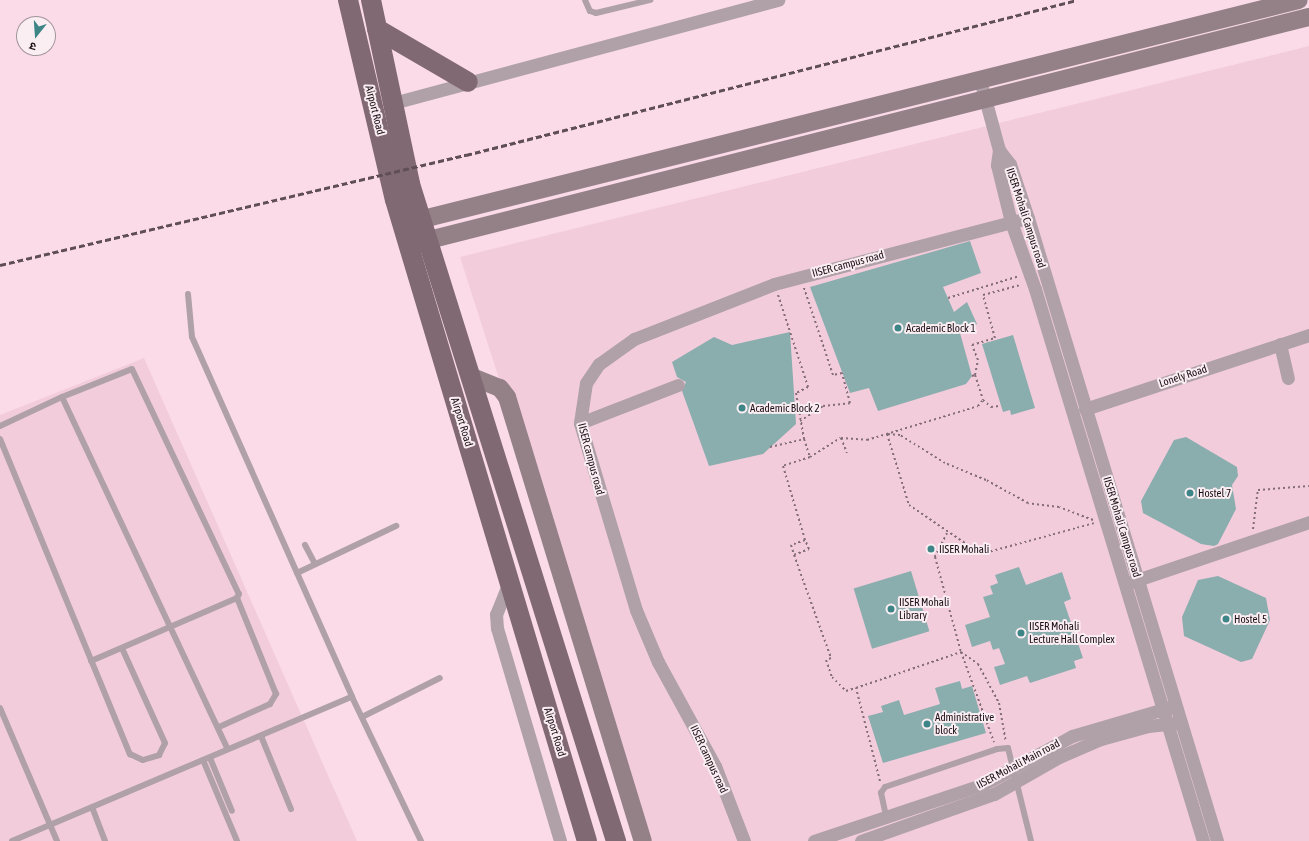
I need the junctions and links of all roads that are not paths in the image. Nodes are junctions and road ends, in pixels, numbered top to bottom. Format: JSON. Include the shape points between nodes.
{"nodes":[{"id":1,"x":348,"y":0,"type":"edge"},
{"id":2,"x":371,"y":0,"type":"edge"},
{"id":3,"x":585,"y":0,"type":"edge"},
{"id":4,"x":650,"y":0,"type":"edge"},
{"id":5,"x":778,"y":0,"type":"edge"},
{"id":6,"x":1299,"y":0,"type":"edge"},
{"id":7,"x":760,"y":2,"type":"edge"},
{"id":8,"x":1309,"y":17,"type":"edge"},
{"id":9,"x":377,"y":29,"type":"junction"},
{"id":10,"x":980,"y":80,"type":"junction"},
{"id":11,"x":468,"y":82,"type":"junction"},
{"id":12,"x":985,"y":98,"type":"junction"},
{"id":13,"x":393,"y":103,"type":"junction"},
{"id":14,"x":999,"y":150,"type":"junction"},
{"id":15,"x":1028,"y":218,"type":"junction"},
{"id":16,"x":422,"y":220,"type":"junction"},
{"id":17,"x":1011,"y":222,"type":"junction"},
{"id":18,"x":402,"y":224,"type":"junction"},
{"id":19,"x":429,"y":238,"type":"junction"},
{"id":20,"x":409,"y":246,"type":"junction"},
{"id":21,"x":188,"y":294,"type":"dead end"},
{"id":22,"x":1309,"y":335,"type":"edge"},
{"id":23,"x":1280,"y":344,"type":"junction"},
{"id":24,"x":470,"y":376,"type":"junction"},
{"id":25,"x":1288,"y":378,"type":"dead end"},
{"id":26,"x":678,"y":385,"type":"dead end"},
{"id":27,"x":62,"y":397,"type":"junction"},
{"id":28,"x":1085,"y":409,"type":"junction"},
{"id":29,"x":580,"y":423,"type":"junction"},
{"id":30,"x":0,"y":426,"type":"edge"},
{"id":31,"x":0,"y":439,"type":"edge"},
{"id":32,"x":1309,"y":523,"type":"edge"},
{"id":33,"x":396,"y":526,"type":"dead end"},
{"id":34,"x":305,"y":545,"type":"dead end"},
{"id":35,"x":315,"y":564,"type":"junction"},
{"id":36,"x":297,"y":573,"type":"junction"},
{"id":37,"x":510,"y":580,"type":"junction"},
{"id":38,"x":1132,"y":581,"type":"junction"},
{"id":39,"x":237,"y":598,"type":"junction"},
{"id":40,"x":173,"y":626,"type":"junction"},
{"id":41,"x":122,"y":648,"type":"junction"},
{"id":42,"x":91,"y":661,"type":"junction"},
{"id":43,"x":440,"y":678,"type":"dead end"},
{"id":44,"x":352,"y":697,"type":"junction"},
{"id":45,"x":1178,"y":705,"type":"junction"},
{"id":46,"x":0,"y":708,"type":"edge"},
{"id":47,"x":1164,"y":709,"type":"junction"},
{"id":48,"x":362,"y":717,"type":"junction"},
{"id":49,"x":1176,"y":723,"type":"junction"},
{"id":50,"x":219,"y":727,"type":"junction"},
{"id":51,"x":261,"y":736,"type":"junction"},
{"id":52,"x":228,"y":749,"type":"junction"},
{"id":53,"x":207,"y":759,"type":"junction"},
{"id":54,"x":1013,"y":768,"type":"junction"},
{"id":55,"x":1016,"y":782,"type":"junction"},
{"id":56,"x":92,"y":807,"type":"junction"},
{"id":57,"x":291,"y":809,"type":"dead end"},
{"id":58,"x":232,"y":810,"type":"dead end"},
{"id":59,"x":886,"y":816,"type":"junction"},
{"id":60,"x":50,"y":825,"type":"junction"},
{"id":61,"x":12,"y":841,"type":"edge"},
{"id":62,"x":57,"y":841,"type":"edge"},
{"id":63,"x":106,"y":841,"type":"edge"},
{"id":64,"x":237,"y":841,"type":"edge"},
{"id":65,"x":421,"y":841,"type":"edge"},
{"id":66,"x":560,"y":841,"type":"edge"},
{"id":67,"x":587,"y":841,"type":"edge"},
{"id":68,"x":616,"y":841,"type":"edge"},
{"id":69,"x":643,"y":841,"type":"edge"},
{"id":70,"x":744,"y":841,"type":"edge"},
{"id":71,"x":814,"y":841,"type":"edge"},
{"id":72,"x":861,"y":841,"type":"edge"},
{"id":73,"x":1031,"y":841,"type":"edge"},
{"id":74,"x":1204,"y":841,"type":"edge"},
{"id":75,"x":1217,"y":841,"type":"edge"}],
"edges":[{"from":1,"to":18,"type":"main road","name":"Airport Road"},
{"from":2,"to":9,"type":"main road"},
{"from":3,"to":4,"type":"lane","via":[[590,11],[596,13]]},
{"from":5,"to":7,"type":"street"},
{"from":6,"to":10,"type":"street"},
{"from":7,"to":11,"type":"street"},
{"from":8,"to":12,"type":"street"},
{"from":9,"to":11,"type":"main road"},
{"from":9,"to":13,"type":"main road"},
{"from":10,"to":12,"type":"street"},
{"from":10,"to":16,"type":"street"},
{"from":11,"to":13,"type":"street"},
{"from":12,"to":14,"type":"street"},
{"from":12,"to":19,"type":"street"},
{"from":13,"to":16,"type":"main road"},
{"from":14,"to":15,"type":"street","name":"IISER Mohali Campus road","via":[[1010,164]]},
{"from":14,"to":17,"type":"street","name":"IISER Mohali Campus road","via":[[997,165]]},
{"from":15,"to":17,"type":"street","name":"IISER campus road"},
{"from":15,"to":28,"type":"street","name":"IISER Mohali Campus road"},
{"from":16,"to":18,"type":"street"},
{"from":16,"to":19,"type":"main road"},
{"from":17,"to":29,"type":"street","name":"IISER campus road","via":[[778,290],[617,349],[599,364],[586,383]]},
{"from":17,"to":38,"type":"street","name":"IISER Mohali Campus road"},
{"from":18,"to":20,"type":"main road","name":"Airport Road"},
{"from":19,"to":20,"type":"street"},
{"from":19,"to":24,"type":"main road"},
{"from":20,"to":37,"type":"main road","name":"Airport Road"},
{"from":21,"to":36,"type":"lane","via":[[192,336]]},
{"from":22,"to":23,"type":"street","name":"Lonely Road"},
{"from":23,"to":25,"type":"street"},
{"from":23,"to":28,"type":"street","name":"Lonely Road"},
{"from":24,"to":68,"type":"main road"},
{"from":24,"to":69,"type":"street","via":[[500,388],[507,397]]},
{"from":26,"to":29,"type":"street"},
{"from":27,"to":30,"type":"lane"},
{"from":27,"to":39,"type":"lane","via":[[132,369],[237,589]]},
{"from":27,"to":40,"type":"lane"},
{"from":28,"to":38,"type":"street","name":"IISER Mohali Campus road"},
{"from":29,"to":70,"type":"street","name":"IISER campus road","via":[[647,637],[715,766]]},
{"from":31,"to":42,"type":"lane"},
{"from":32,"to":38,"type":"street"},
{"from":33,"to":35,"type":"lane"},
{"from":34,"to":35,"type":"lane"},
{"from":35,"to":36,"type":"lane"},
{"from":36,"to":44,"type":"lane"},
{"from":37,"to":66,"type":"street","via":[[496,614],[497,628]]},
{"from":37,"to":67,"type":"main road","name":"Airport Road"},
{"from":38,"to":45,"type":"street","name":"IISER Mohali Campus road"},
{"from":38,"to":47,"type":"street","name":"IISER Mohali Campus road"},
{"from":39,"to":40,"type":"lane"},
{"from":39,"to":50,"type":"lane","via":[[276,694],[270,704]]},
{"from":40,"to":41,"type":"lane"},
{"from":40,"to":50,"type":"lane"},
{"from":41,"to":42,"type":"lane"},
{"from":41,"to":42,"type":"lane","via":[[165,743],[159,755],[143,760],[130,754]]},
{"from":43,"to":48,"type":"lane"},
{"from":44,"to":48,"type":"lane"},
{"from":44,"to":51,"type":"lane"},
{"from":45,"to":47,"type":"street","name":"IISER Mohali Main road"},
{"from":45,"to":49,"type":"street","name":"IISER Mohali Campus road"},
{"from":46,"to":60,"type":"lane"},
{"from":47,"to":49,"type":"street","name":"IISER Mohali Campus road"},
{"from":47,"to":54,"type":"street","name":"IISER Mohali Main road","via":[[1072,736]]},
{"from":48,"to":65,"type":"lane"},
{"from":49,"to":55,"type":"street","via":[[1148,726],[1101,739],[1059,757]]},
{"from":49,"to":74,"type":"street","name":"IISER Mohali Campus road"},
{"from":49,"to":75,"type":"street","name":"IISER Mohali Campus road"},
{"from":50,"to":52,"type":"lane"},
{"from":51,"to":52,"type":"lane"},
{"from":51,"to":57,"type":"lane"},
{"from":52,"to":53,"type":"lane"},
{"from":53,"to":56,"type":"lane"},
{"from":53,"to":58,"type":"lane"},
{"from":53,"to":64,"type":"lane"},
{"from":54,"to":55,"type":"lane"},
{"from":54,"to":59,"type":"street","name":"IISER Mohali Main road","via":[[956,795]]},
{"from":54,"to":59,"type":"lane","via":[[1008,748],[996,749],[882,790]]},
{"from":55,"to":72,"type":"street","via":[[977,800]]},
{"from":55,"to":73,"type":"lane"},
{"from":56,"to":60,"type":"lane"},
{"from":56,"to":63,"type":"lane"},
{"from":59,"to":71,"type":"street","name":"IISER Mohali Main road"},
{"from":60,"to":61,"type":"lane"},
{"from":60,"to":62,"type":"lane"}]}
